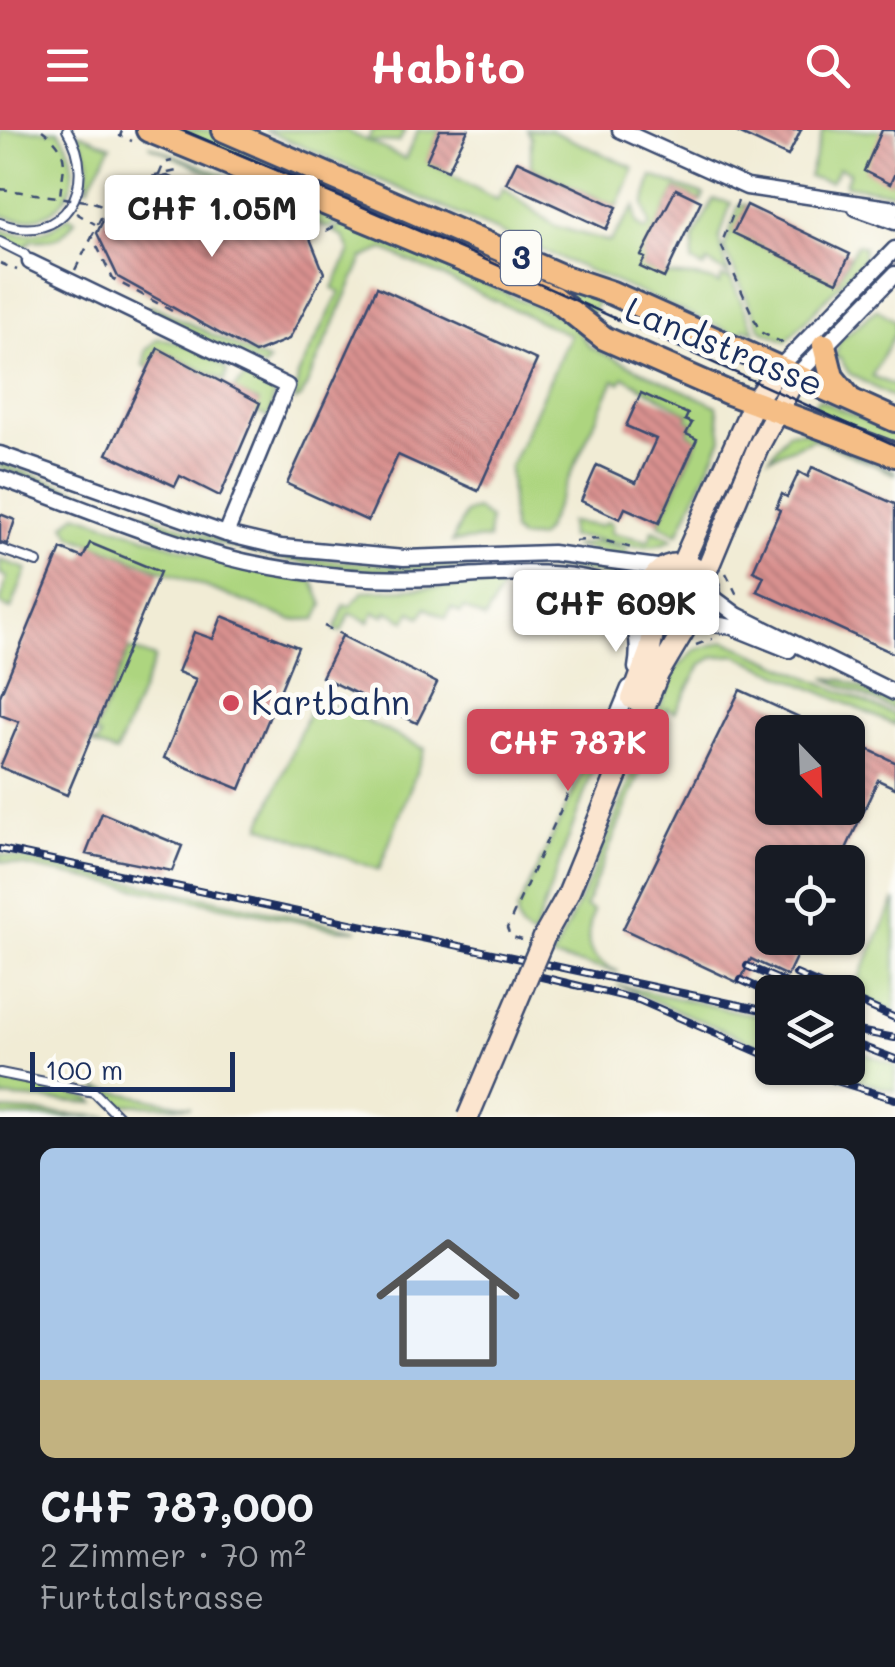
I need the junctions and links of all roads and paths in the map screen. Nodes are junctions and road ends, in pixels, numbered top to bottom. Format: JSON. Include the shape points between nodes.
{"nodes":[{"id":1,"x":67,"y":130,"type":"edge"},
{"id":2,"x":148,"y":130,"type":"edge"},
{"id":3,"x":224,"y":130,"type":"edge"},
{"id":4,"x":620,"y":130,"type":"edge"},
{"id":5,"x":181,"y":170,"type":"dead end"},
{"id":6,"x":0,"y":190,"type":"edge"},
{"id":7,"x":832,"y":199,"type":"junction"},
{"id":8,"x":738,"y":201,"type":"dead end"},
{"id":9,"x":108,"y":208,"type":"junction"},
{"id":10,"x":895,"y":209,"type":"edge"},
{"id":11,"x":895,"y":222,"type":"edge"},
{"id":12,"x":0,"y":223,"type":"edge"},
{"id":13,"x":92,"y":236,"type":"junction"},
{"id":14,"x":0,"y":242,"type":"edge"},
{"id":15,"x":895,"y":249,"type":"edge"},
{"id":16,"x":0,"y":263,"type":"edge"},
{"id":17,"x":77,"y":266,"type":"dead end"},
{"id":18,"x":27,"y":268,"type":"junction"},
{"id":19,"x":895,"y":274,"type":"edge"},
{"id":20,"x":172,"y":311,"type":"dead end"},
{"id":21,"x":824,"y":344,"type":"junction"},
{"id":22,"x":787,"y":346,"type":"dead end"},
{"id":23,"x":787,"y":372,"type":"junction"},
{"id":24,"x":848,"y":396,"type":"junction"},
{"id":25,"x":765,"y":406,"type":"junction"},
{"id":26,"x":895,"y":420,"type":"edge"},
{"id":27,"x":0,"y":454,"type":"edge"},
{"id":28,"x":895,"y":455,"type":"edge"},
{"id":29,"x":0,"y":478,"type":"edge"},
{"id":30,"x":226,"y":534,"type":"junction"},
{"id":31,"x":0,"y":549,"type":"edge"},
{"id":32,"x":38,"y":562,"type":"dead end"},
{"id":33,"x":673,"y":566,"type":"junction"},
{"id":34,"x":549,"y":573,"type":"junction"},
{"id":35,"x":707,"y":586,"type":"junction"},
{"id":36,"x":652,"y":608,"type":"junction"},
{"id":37,"x":692,"y":623,"type":"junction"},
{"id":38,"x":324,"y":626,"type":"dead end"},
{"id":39,"x":348,"y":630,"type":"dead end"},
{"id":40,"x":859,"y":677,"type":"junction"},
{"id":41,"x":895,"y":693,"type":"edge"},
{"id":42,"x":600,"y":725,"type":"dead end"},
{"id":43,"x":607,"y":762,"type":"junction"},
{"id":44,"x":537,"y":938,"type":"junction"},
{"id":45,"x":0,"y":1072,"type":"edge"},
{"id":46,"x":118,"y":1117,"type":"edge"},
{"id":47,"x":468,"y":1117,"type":"edge"}],
"edges":[{"from":1,"to":12,"type":"lane","via":[[81,161],[75,201],[41,226]]},
{"from":2,"to":25,"type":"main road","name":"Landstrasse","number":"3","via":[[554,298],[604,338]]},
{"from":3,"to":23,"type":"main road","name":"Landstrasse","number":"3"},
{"from":4,"to":7,"type":"street","via":[[747,187]]},
{"from":5,"to":9,"type":"path","via":[[117,185]]},
{"from":6,"to":9,"type":"path","bridge":true},
{"from":7,"to":10,"type":"street"},
{"from":7,"to":11,"type":"street"},
{"from":8,"to":22,"type":"path","via":[[721,245],[760,332]]},
{"from":9,"to":13,"type":"path"},
{"from":13,"to":17,"type":"path"},
{"from":13,"to":20,"type":"path","via":[[114,279]]},
{"from":14,"to":18,"type":"lane","via":[[24,254]]},
{"from":15,"to":23,"type":"street"},
{"from":16,"to":18,"type":"path"},
{"from":18,"to":30,"type":"street","via":[[288,386]]},
{"from":19,"to":21,"type":"street"},
{"from":21,"to":23,"type":"street"},
{"from":21,"to":24,"type":"main road","via":[[832,377]]},
{"from":23,"to":24,"type":"main road","name":"Landstrasse","number":"3"},
{"from":23,"to":25,"type":"main road"},
{"from":24,"to":26,"type":"main road","name":"Landstrasse","number":"3"},
{"from":25,"to":28,"type":"main road","name":"Landstrasse","number":"3"},
{"from":25,"to":33,"type":"main road"},
{"from":25,"to":35,"type":"main road"},
{"from":27,"to":30,"type":"street"},
{"from":29,"to":34,"type":"street","via":[[212,552],[294,571],[390,578]]},
{"from":30,"to":33,"type":"street","via":[[351,556],[552,553]]},
{"from":31,"to":32,"type":"lane"},
{"from":33,"to":35,"type":"main road"},
{"from":33,"to":36,"type":"main road","via":[[652,582]]},
{"from":34,"to":36,"type":"street","via":[[621,585]]},
{"from":34,"to":43,"type":"street","via":[[616,597],[638,633],[636,667]]},
{"from":35,"to":37,"type":"main road"},
{"from":35,"to":40,"type":"street","via":[[737,615]]},
{"from":36,"to":37,"type":"main road","via":[[670,624]]},
{"from":36,"to":43,"type":"main road","via":[[644,670]]},
{"from":37,"to":40,"type":"street","via":[[750,633]]},
{"from":37,"to":44,"type":"main road","via":[[658,674],[568,894]]},
{"from":38,"to":39,"type":"path","via":[[345,636]]},
{"from":40,"to":41,"type":"street"},
{"from":42,"to":44,"type":"path","via":[[506,928],[510,936]]},
{"from":43,"to":44,"type":"main road"},
{"from":44,"to":47,"type":"main road","bridge":true},
{"from":45,"to":46,"type":"lane","via":[[94,1092]]}]}
